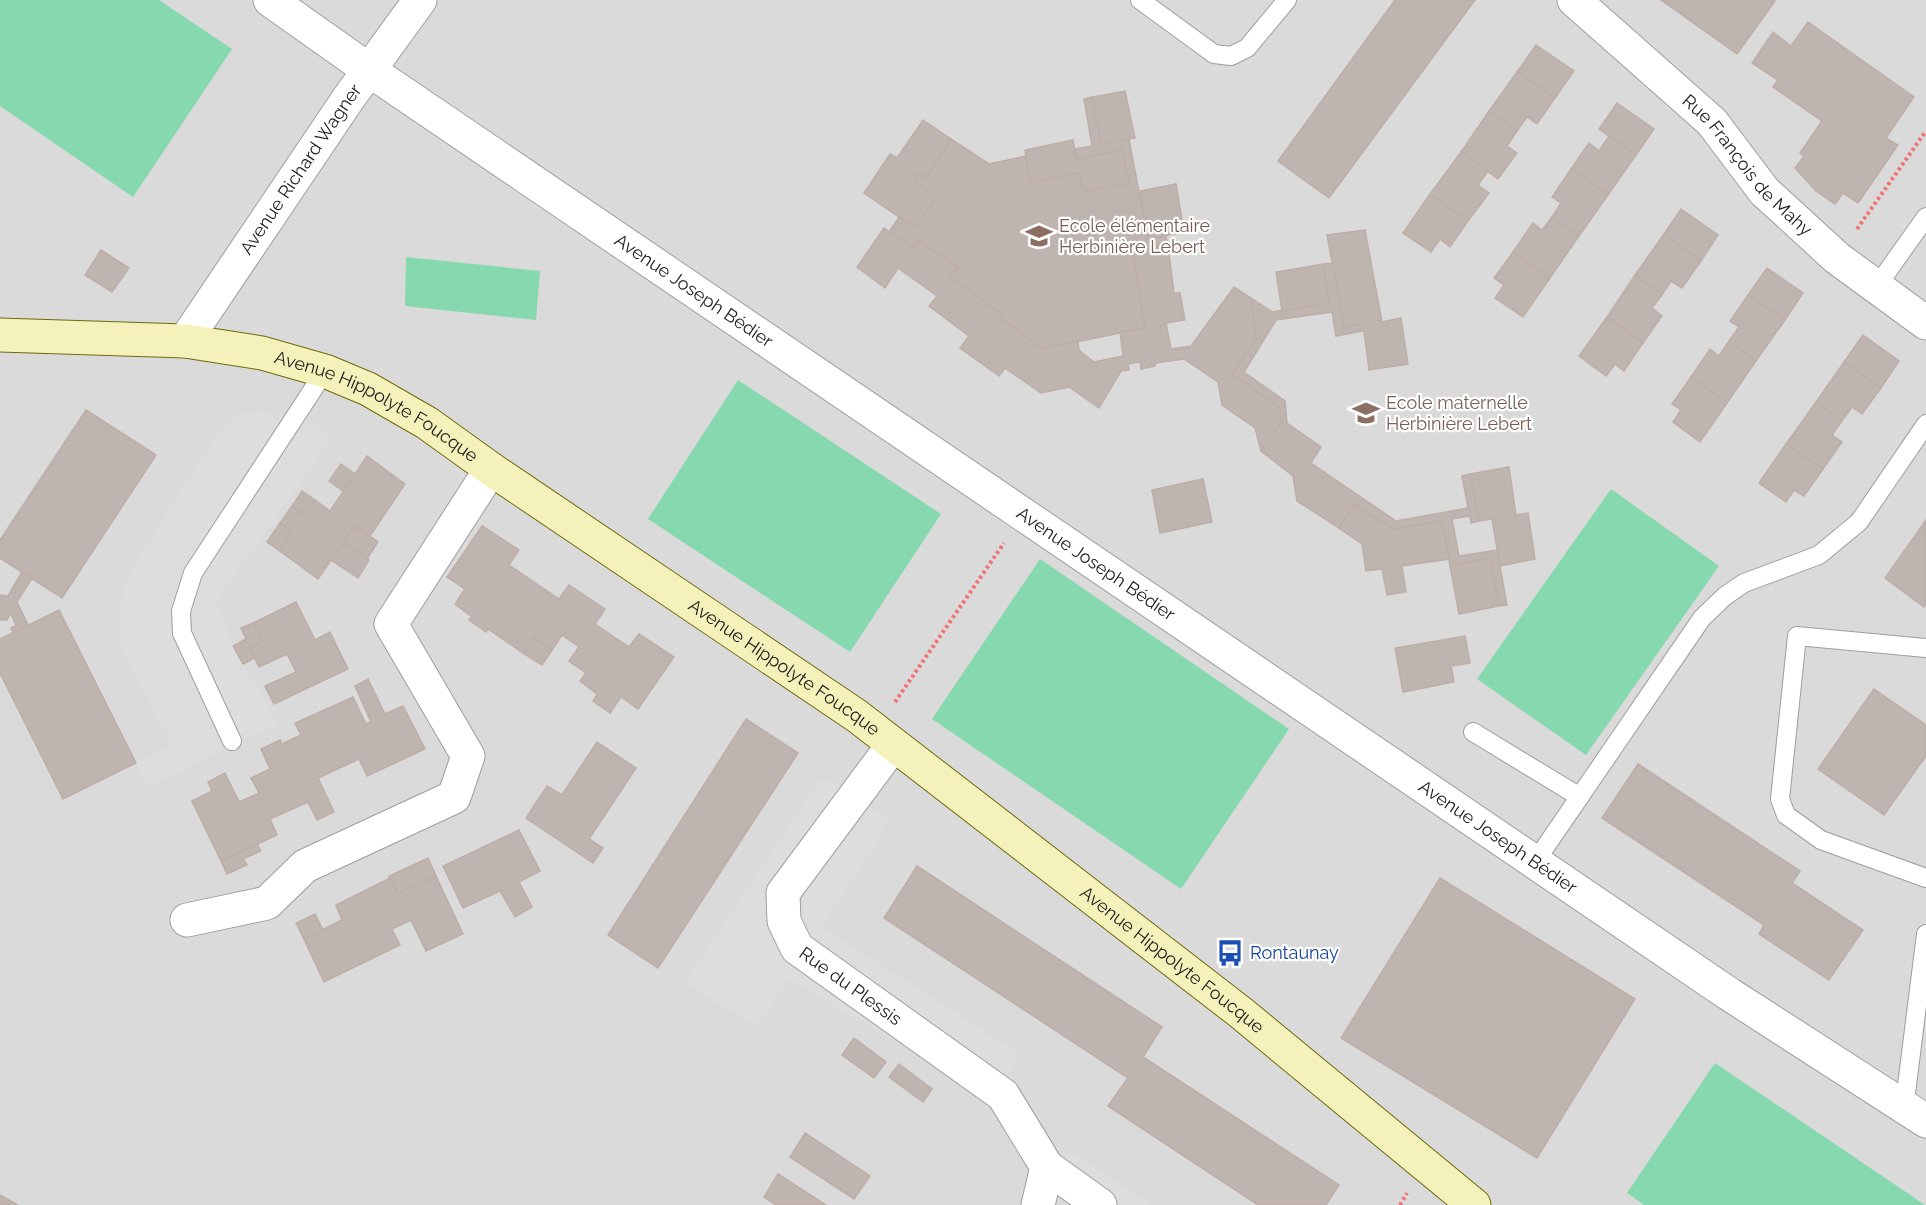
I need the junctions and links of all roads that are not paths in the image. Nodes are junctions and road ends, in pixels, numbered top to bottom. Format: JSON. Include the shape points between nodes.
{"nodes":[{"id":1,"x":270,"y":0,"type":"edge"},
{"id":2,"x":420,"y":0,"type":"edge"},
{"id":3,"x":1140,"y":0,"type":"edge"},
{"id":4,"x":1287,"y":0,"type":"edge"},
{"id":5,"x":1574,"y":0,"type":"edge"},
{"id":6,"x":369,"y":70,"type":"junction"},
{"id":7,"x":1926,"y":217,"type":"edge"},
{"id":8,"x":1877,"y":286,"type":"junction"},
{"id":9,"x":1926,"y":323,"type":"edge"},
{"id":10,"x":0,"y":335,"type":"edge"},
{"id":11,"x":186,"y":341,"type":"junction"},
{"id":12,"x":324,"y":371,"type":"junction"},
{"id":13,"x":1926,"y":424,"type":"edge"},
{"id":14,"x":491,"y":469,"type":"junction"},
{"id":15,"x":1926,"y":648,"type":"edge"},
{"id":16,"x":1473,"y":732,"type":"dead end"},
{"id":17,"x":884,"y":738,"type":"junction"},
{"id":18,"x":232,"y":741,"type":"dead end"},
{"id":19,"x":1580,"y":797,"type":"junction"},
{"id":20,"x":1535,"y":862,"type":"junction"},
{"id":21,"x":1926,"y":878,"type":"edge"},
{"id":22,"x":188,"y":920,"type":"dead end"},
{"id":23,"x":1926,"y":934,"type":"edge"},
{"id":24,"x":1915,"y":1115,"type":"edge"},
{"id":25,"x":1047,"y":1167,"type":"junction"},
{"id":26,"x":1038,"y":1205,"type":"edge"},
{"id":27,"x":1100,"y":1205,"type":"edge"},
{"id":28,"x":1474,"y":1205,"type":"edge"}],
"edges":[{"from":1,"to":6,"type":"street","name":"Avenue Joseph Bédier"},
{"from":2,"to":6,"type":"street","name":"Avenue Richard Wagner"},
{"from":3,"to":4,"type":"lane","via":[[1214,54],[1231,56],[1246,48]]},
{"from":5,"to":8,"type":"street","name":"Rue François de Mahy","via":[[1712,122],[1764,191],[1837,258]]},
{"from":6,"to":11,"type":"street","name":"Avenue Richard Wagner"},
{"from":6,"to":20,"type":"street","name":"Avenue Joseph Bédier"},
{"from":7,"to":8,"type":"lane"},
{"from":8,"to":9,"type":"street","name":"Rue François de Mahy"},
{"from":10,"to":11,"type":"street","name":"Avenue Hippolyte Foucque"},
{"from":11,"to":12,"type":"street","name":"Avenue Hippolyte Foucque","via":[[262,353]]},
{"from":12,"to":14,"type":"street","name":"Avenue Hippolyte Foucque","via":[[368,389],[427,423]]},
{"from":12,"to":18,"type":"lane","via":[[193,573],[181,611],[182,633]]},
{"from":13,"to":19,"type":"lane","via":[[1859,522],[1819,555],[1744,583],[1702,618]]},
{"from":14,"to":17,"type":"street","name":"Avenue Hippolyte Foucque"},
{"from":14,"to":22,"type":"street","via":[[391,624],[468,756],[454,797],[305,866],[267,903]]},
{"from":15,"to":21,"type":"lane","via":[[1797,636],[1780,799],[1786,816],[1821,840]]},
{"from":16,"to":19,"type":"lane"},
{"from":17,"to":25,"type":"street","name":"Rue du Plessis","via":[[783,893],[784,921],[797,948],[1003,1095]]},
{"from":17,"to":28,"type":"street","name":"Avenue Hippolyte Foucque","via":[[1239,1012]]},
{"from":19,"to":20,"type":"lane"},
{"from":20,"to":24,"type":"street","name":"Avenue Joseph Bédier"},
{"from":23,"to":24,"type":"lane"},
{"from":25,"to":26,"type":"street"},
{"from":25,"to":27,"type":"street","name":"Rue du Plessis"}]}
